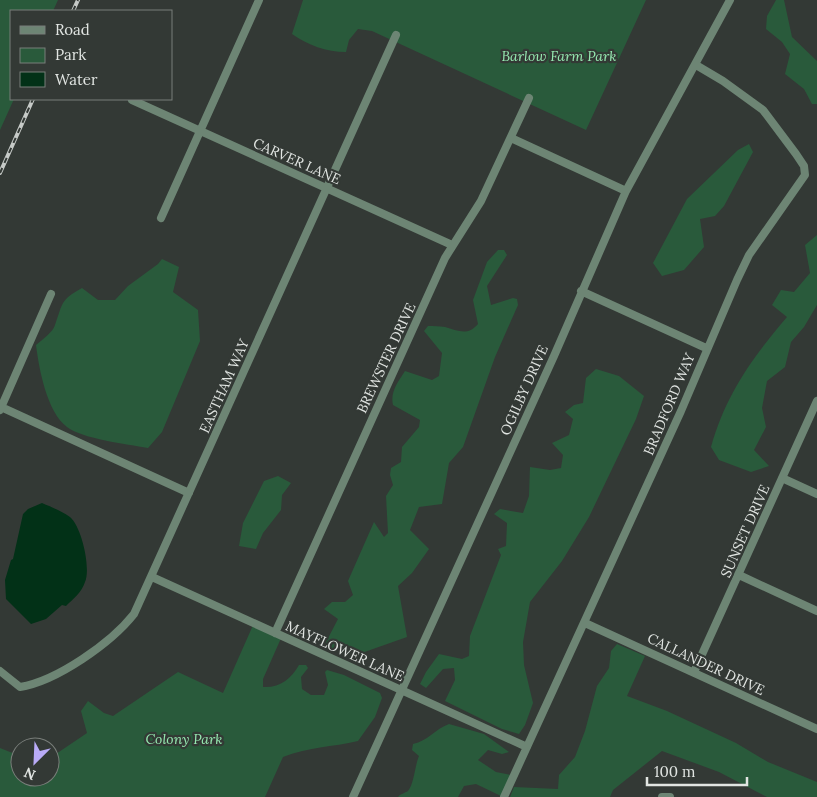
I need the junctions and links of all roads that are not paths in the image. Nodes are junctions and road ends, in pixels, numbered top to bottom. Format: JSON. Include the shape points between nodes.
{"nodes":[{"id":1,"x":259,"y":0,"type":"edge"},
{"id":2,"x":730,"y":0,"type":"edge"},
{"id":3,"x":396,"y":35,"type":"dead end"},
{"id":4,"x":696,"y":64,"type":"junction"},
{"id":5,"x":529,"y":98,"type":"dead end"},
{"id":6,"x":132,"y":100,"type":"dead end"},
{"id":7,"x":202,"y":130,"type":"junction"},
{"id":8,"x":511,"y":138,"type":"junction"},
{"id":9,"x":327,"y":188,"type":"junction"},
{"id":10,"x":626,"y":191,"type":"junction"},
{"id":11,"x":162,"y":218,"type":"dead end"},
{"id":12,"x":452,"y":245,"type":"junction"},
{"id":13,"x":581,"y":291,"type":"junction"},
{"id":14,"x":51,"y":294,"type":"dead end"},
{"id":15,"x":706,"y":348,"type":"junction"},
{"id":16,"x":817,"y":401,"type":"edge"},
{"id":17,"x":0,"y":408,"type":"edge"},
{"id":18,"x":782,"y":478,"type":"junction"},
{"id":19,"x":189,"y":493,"type":"junction"},
{"id":20,"x":817,"y":494,"type":"edge"},
{"id":21,"x":739,"y":575,"type":"junction"},
{"id":22,"x":152,"y":577,"type":"junction"},
{"id":23,"x":817,"y":611,"type":"edge"},
{"id":24,"x":585,"y":623,"type":"junction"},
{"id":25,"x":275,"y":633,"type":"junction"},
{"id":26,"x":0,"y":671,"type":"edge"},
{"id":27,"x":694,"y":672,"type":"junction"},
{"id":28,"x":401,"y":690,"type":"junction"},
{"id":29,"x":817,"y":729,"type":"edge"},
{"id":30,"x":527,"y":747,"type":"junction"},
{"id":31,"x":354,"y":797,"type":"edge"},
{"id":32,"x":504,"y":797,"type":"edge"},
{"id":33,"x":662,"y":797,"type":"edge"},
{"id":34,"x":670,"y":797,"type":"edge"}],
"edges":[{"from":1,"to":7,"type":"street"},
{"from":2,"to":4,"type":"street","name":"OGILBY DRIVE"},
{"from":3,"to":9,"type":"street","name":"EASTHAM WAY"},
{"from":4,"to":10,"type":"street","name":"OGILBY DRIVE"},
{"from":4,"to":15,"type":"street","name":"BRADFORD WAY","via":[[763,110],[796,154],[805,172],[749,255]]},
{"from":5,"to":8,"type":"street","name":"BREWSTER DRIVE"},
{"from":6,"to":7,"type":"street","name":"CARVER LANE"},
{"from":7,"to":9,"type":"street","name":"CARVER LANE"},
{"from":7,"to":11,"type":"street"},
{"from":8,"to":10,"type":"street"},
{"from":8,"to":12,"type":"street","name":"BREWSTER DRIVE","via":[[481,201]]},
{"from":9,"to":12,"type":"street","name":"CARVER LANE"},
{"from":9,"to":19,"type":"street","name":"EASTHAM WAY"},
{"from":10,"to":13,"type":"street","name":"OGILBY DRIVE"},
{"from":12,"to":25,"type":"street","name":"BREWSTER DRIVE"},
{"from":13,"to":15,"type":"street"},
{"from":13,"to":28,"type":"street","name":"OGILBY DRIVE"},
{"from":14,"to":17,"type":"street"},
{"from":15,"to":24,"type":"street","name":"BRADFORD WAY"},
{"from":16,"to":18,"type":"street","name":"SUNSET DRIVE"},
{"from":17,"to":19,"type":"street"},
{"from":18,"to":20,"type":"street"},
{"from":18,"to":21,"type":"street","name":"SUNSET DRIVE"},
{"from":19,"to":22,"type":"street","name":"EASTHAM WAY"},
{"from":21,"to":23,"type":"street"},
{"from":21,"to":27,"type":"street","name":"SUNSET DRIVE"},
{"from":22,"to":25,"type":"street","name":"MAYFLOWER LANE"},
{"from":22,"to":26,"type":"street","name":"EASTHAM WAY","via":[[134,614],[111,639],[46,679],[20,687]]},
{"from":24,"to":27,"type":"street","name":"CALLANDER DRIVE"},
{"from":24,"to":30,"type":"street","name":"BRADFORD WAY"},
{"from":25,"to":28,"type":"street","name":"MAYFLOWER LANE"},
{"from":27,"to":29,"type":"street","name":"CALLANDER DRIVE"},
{"from":28,"to":30,"type":"street","name":"MAYFLOWER LANE"},
{"from":28,"to":31,"type":"street","name":"OGILBY DRIVE"},
{"from":30,"to":32,"type":"street","name":"BRADFORD WAY"},
{"from":33,"to":34,"type":"street"}]}
